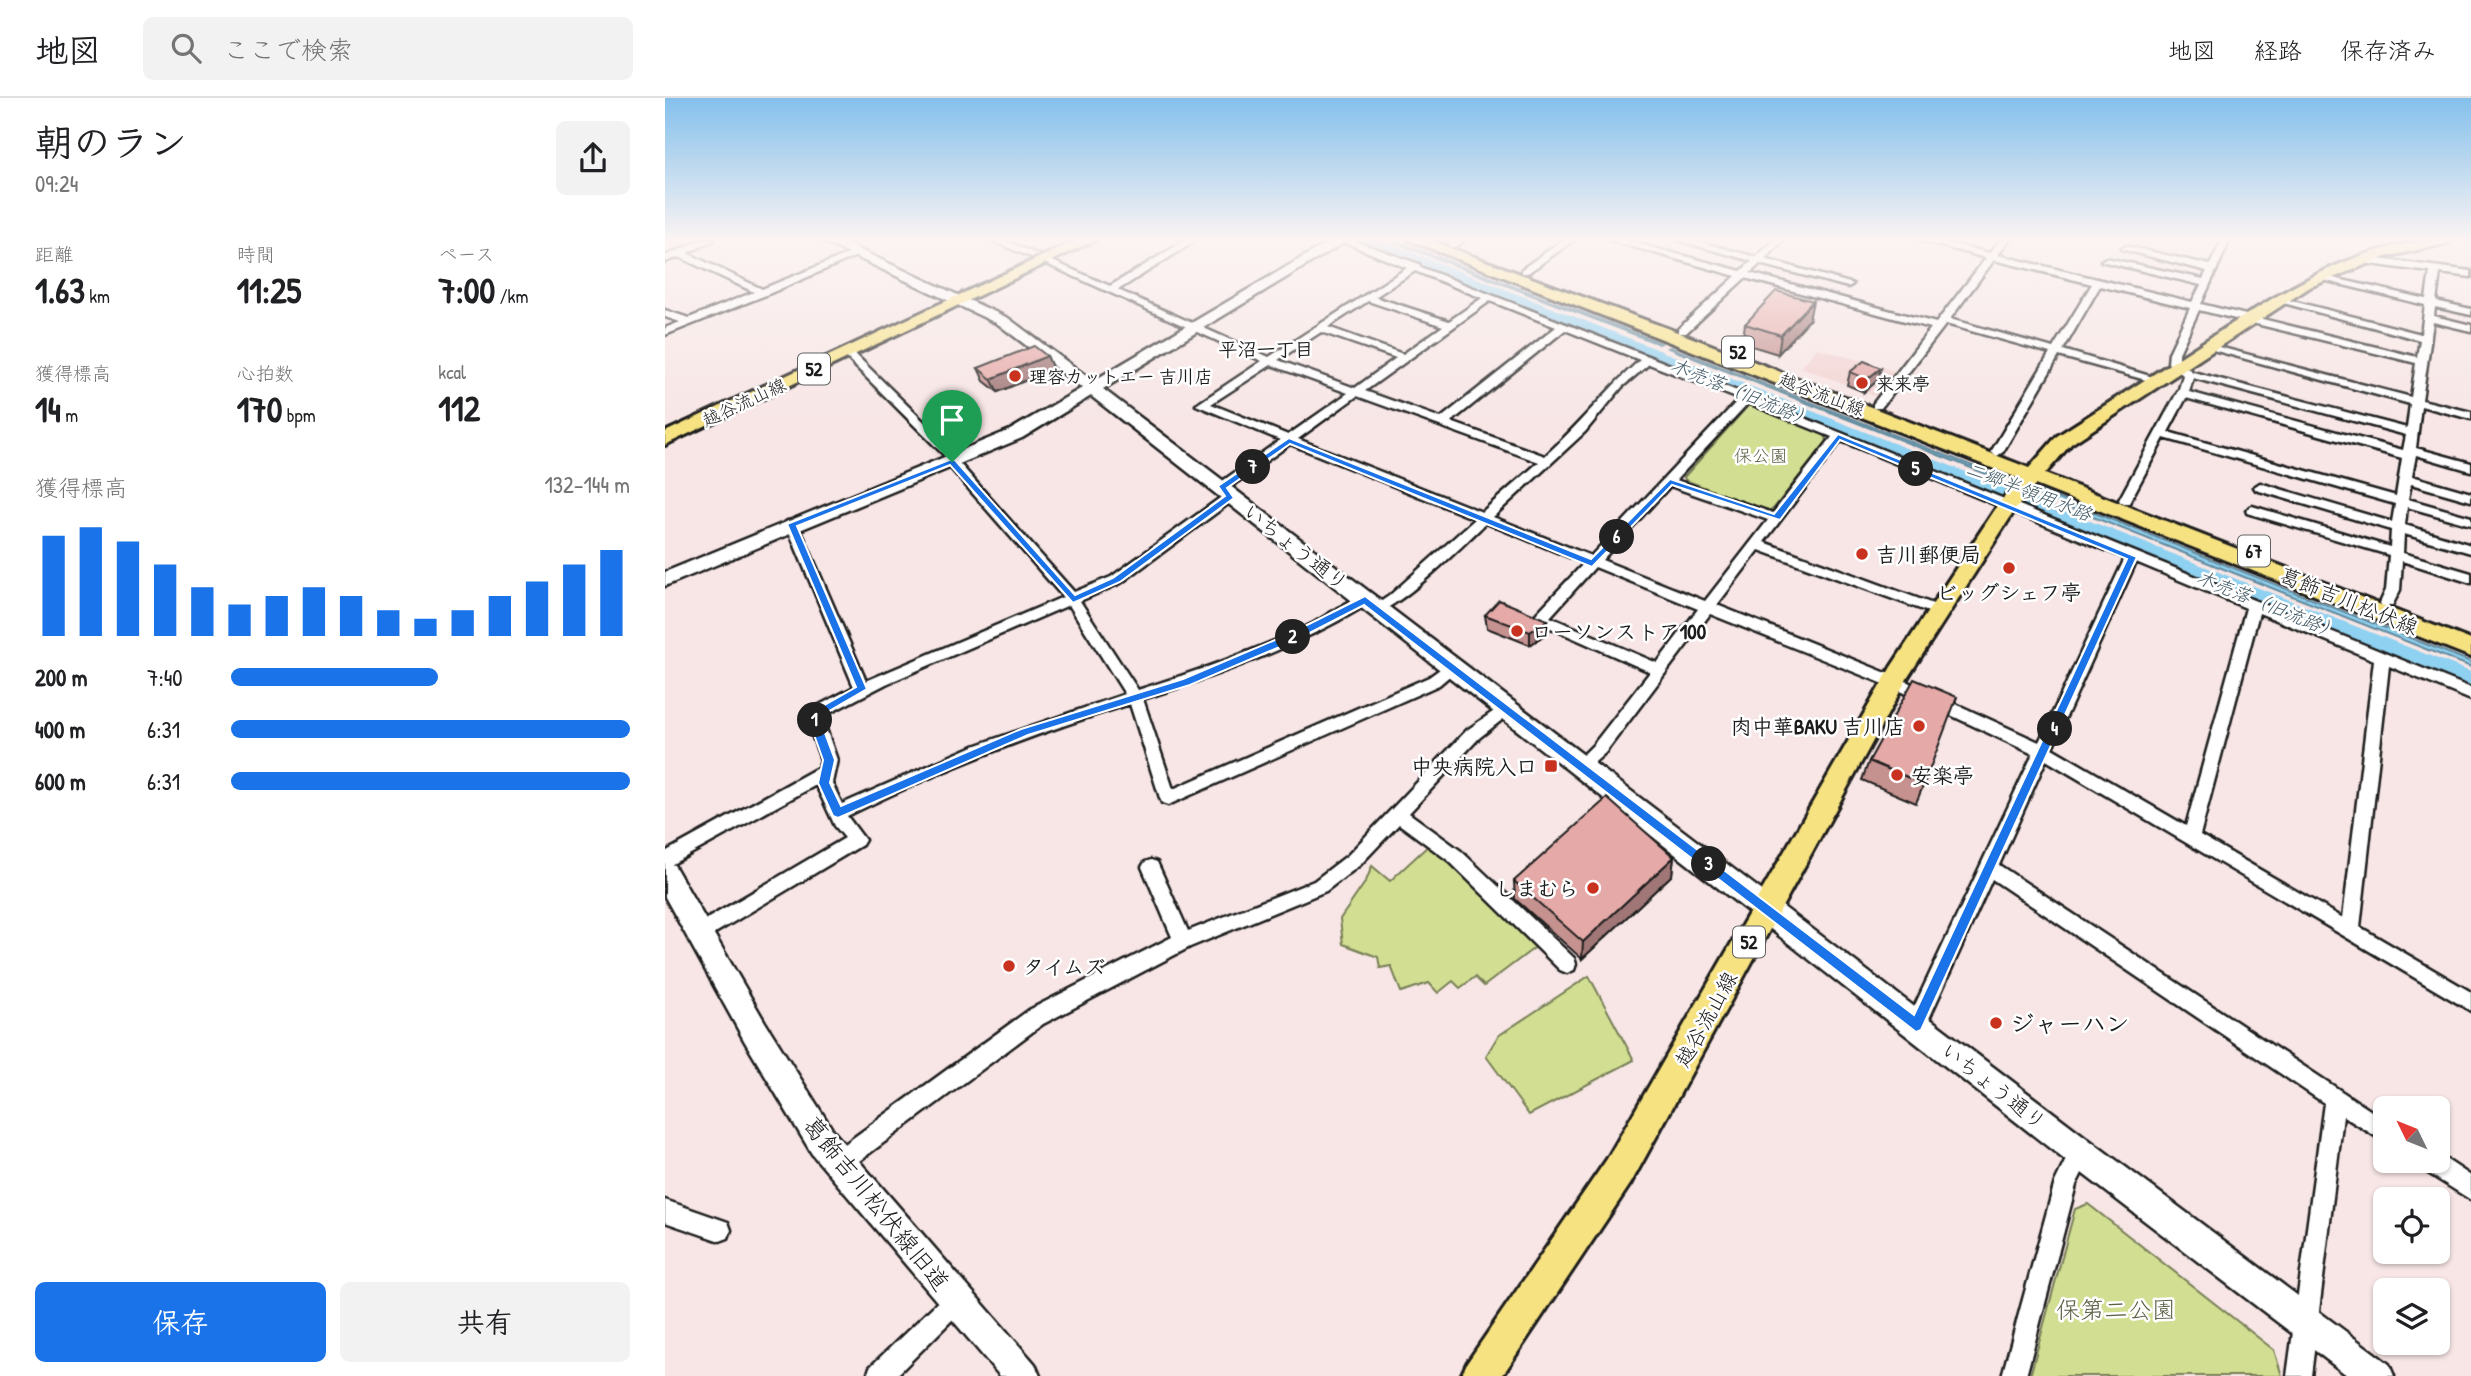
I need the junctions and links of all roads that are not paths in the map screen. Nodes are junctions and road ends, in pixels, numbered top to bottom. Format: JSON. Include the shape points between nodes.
{"nodes":[{"id":1,"x":746,"y":300,"type":"edge"},
{"id":2,"x":950,"y":300,"type":"edge"},
{"id":3,"x":951,"y":300,"type":"edge"},
{"id":4,"x":961,"y":300,"type":"edge"},
{"id":5,"x":1133,"y":300,"type":"edge"},
{"id":6,"x":1243,"y":300,"type":"edge"},
{"id":7,"x":1365,"y":300,"type":"edge"},
{"id":8,"x":1373,"y":300,"type":"edge"},
{"id":9,"x":1486,"y":300,"type":"edge"},
{"id":10,"x":1500,"y":300,"type":"edge"},
{"id":11,"x":1562,"y":300,"type":"edge"},
{"id":12,"x":1600,"y":300,"type":"edge"},
{"id":13,"x":1717,"y":300,"type":"edge"},
{"id":14,"x":1846,"y":300,"type":"edge"},
{"id":15,"x":1959,"y":300,"type":"edge"},
{"id":16,"x":2087,"y":300,"type":"edge"},
{"id":17,"x":2166,"y":300,"type":"edge"},
{"id":18,"x":2199,"y":300,"type":"edge"},
{"id":19,"x":2277,"y":300,"type":"joint"},
{"id":20,"x":2420,"y":300,"type":"edge"},
{"id":21,"x":2431,"y":302,"type":"junction"},
{"id":22,"x":2196,"y":307,"type":"junction"},
{"id":23,"x":2471,"y":312,"type":"edge"},
{"id":24,"x":665,"y":313,"type":"edge"},
{"id":25,"x":2428,"y":318,"type":"junction"},
{"id":26,"x":2248,"y":319,"type":"junction"},
{"id":27,"x":689,"y":322,"type":"junction"},
{"id":28,"x":1941,"y":323,"type":"junction"},
{"id":29,"x":1451,"y":325,"type":"junction"},
{"id":30,"x":1564,"y":326,"type":"junction"},
{"id":31,"x":1196,"y":328,"type":"junction"},
{"id":32,"x":1320,"y":328,"type":"junction"},
{"id":33,"x":2471,"y":328,"type":"edge"},
{"id":34,"x":1682,"y":331,"type":"junction"},
{"id":35,"x":665,"y":332,"type":"edge"},
{"id":36,"x":2425,"y":338,"type":"junction"},
{"id":37,"x":2207,"y":347,"type":"junction"},
{"id":38,"x":2058,"y":350,"type":"junction"},
{"id":39,"x":848,"y":353,"type":"junction"},
{"id":40,"x":1405,"y":358,"type":"junction"},
{"id":41,"x":1647,"y":360,"type":"junction"},
{"id":42,"x":1270,"y":361,"type":"junction"},
{"id":43,"x":2422,"y":361,"type":"junction"},
{"id":44,"x":2183,"y":371,"type":"junction"},
{"id":45,"x":2157,"y":380,"type":"junction"},
{"id":46,"x":1094,"y":389,"type":"junction"},
{"id":47,"x":1357,"y":393,"type":"junction"},
{"id":48,"x":2183,"y":394,"type":"junction"},
{"id":49,"x":1746,"y":398,"type":"junction"},
{"id":50,"x":2417,"y":402,"type":"junction"},
{"id":51,"x":1877,"y":406,"type":"junction"},
{"id":52,"x":2471,"y":416,"type":"edge"},
{"id":53,"x":1442,"y":423,"type":"junction"},
{"id":54,"x":665,"y":426,"type":"edge"},
{"id":55,"x":2162,"y":433,"type":"junction"},
{"id":56,"x":2412,"y":433,"type":"junction"},
{"id":57,"x":1838,"y":437,"type":"junction"},
{"id":58,"x":665,"y":439,"type":"edge"},
{"id":59,"x":1289,"y":441,"type":"junction"},
{"id":60,"x":1997,"y":452,"type":"junction"},
{"id":61,"x":2410,"y":453,"type":"junction"},
{"id":62,"x":1546,"y":460,"type":"junction"},
{"id":63,"x":954,"y":461,"type":"junction"},
{"id":64,"x":2471,"y":467,"type":"edge"},
{"id":65,"x":2406,"y":479,"type":"junction"},
{"id":66,"x":1670,"y":482,"type":"junction"},
{"id":67,"x":2260,"y":486,"type":"dead end"},
{"id":68,"x":2022,"y":487,"type":"junction"},
{"id":69,"x":1226,"y":492,"type":"junction"},
{"id":70,"x":2471,"y":497,"type":"edge"},
{"id":71,"x":2125,"y":500,"type":"junction"},
{"id":72,"x":2402,"y":502,"type":"junction"},
{"id":73,"x":2252,"y":510,"type":"dead end"},
{"id":74,"x":1776,"y":518,"type":"junction"},
{"id":75,"x":1483,"y":519,"type":"junction"},
{"id":76,"x":2471,"y":521,"type":"edge"},
{"id":77,"x":792,"y":524,"type":"junction"},
{"id":78,"x":2398,"y":528,"type":"junction"},
{"id":79,"x":1756,"y":544,"type":"junction"},
{"id":80,"x":2471,"y":549,"type":"edge"},
{"id":81,"x":2396,"y":554,"type":"junction"},
{"id":82,"x":2132,"y":557,"type":"junction"},
{"id":83,"x":1592,"y":563,"type":"junction"},
{"id":84,"x":2471,"y":578,"type":"edge"},
{"id":85,"x":665,"y":579,"type":"edge"},
{"id":86,"x":1073,"y":600,"type":"junction"},
{"id":87,"x":2387,"y":603,"type":"junction"},
{"id":88,"x":1371,"y":605,"type":"junction"},
{"id":89,"x":2253,"y":607,"type":"junction"},
{"id":90,"x":1707,"y":608,"type":"junction"},
{"id":91,"x":1939,"y":611,"type":"junction"},
{"id":92,"x":2471,"y":635,"type":"edge"},
{"id":93,"x":2471,"y":649,"type":"edge"},
{"id":94,"x":2382,"y":659,"type":"junction"},
{"id":95,"x":1452,"y":668,"type":"junction"},
{"id":96,"x":1659,"y":670,"type":"junction"},
{"id":97,"x":1893,"y":682,"type":"junction"},
{"id":98,"x":862,"y":689,"type":"junction"},
{"id":99,"x":2471,"y":694,"type":"edge"},
{"id":100,"x":1135,"y":697,"type":"junction"},
{"id":101,"x":1507,"y":708,"type":"junction"},
{"id":102,"x":2045,"y":752,"type":"junction"},
{"id":103,"x":1581,"y":765,"type":"junction"},
{"id":104,"x":825,"y":772,"type":"junction"},
{"id":105,"x":838,"y":813,"type":"junction"},
{"id":106,"x":1398,"y":814,"type":"junction"},
{"id":107,"x":2191,"y":838,"type":"junction"},
{"id":108,"x":665,"y":861,"type":"edge"},
{"id":109,"x":1151,"y":867,"type":"dead end"},
{"id":110,"x":1989,"y":868,"type":"junction"},
{"id":111,"x":665,"y":873,"type":"edge"},
{"id":112,"x":1767,"y":910,"type":"junction"},
{"id":113,"x":2351,"y":930,"type":"junction"},
{"id":114,"x":699,"y":933,"type":"junction"},
{"id":115,"x":1183,"y":941,"type":"junction"},
{"id":116,"x":1567,"y":964,"type":"dead end"},
{"id":117,"x":2471,"y":1002,"type":"edge"},
{"id":118,"x":1916,"y":1025,"type":"junction"},
{"id":119,"x":2335,"y":1100,"type":"junction"},
{"id":120,"x":2373,"y":1124,"type":"edge"},
{"id":121,"x":2081,"y":1153,"type":"junction"},
{"id":122,"x":839,"y":1162,"type":"junction"},
{"id":123,"x":2447,"y":1173,"type":"edge"},
{"id":124,"x":2471,"y":1189,"type":"edge"},
{"id":125,"x":665,"y":1211,"type":"edge"},
{"id":126,"x":720,"y":1230,"type":"dead end"},
{"id":127,"x":956,"y":1300,"type":"junction"},
{"id":128,"x":2305,"y":1320,"type":"junction"},
{"id":129,"x":879,"y":1376,"type":"edge"},
{"id":130,"x":1023,"y":1376,"type":"edge"},
{"id":131,"x":1480,"y":1376,"type":"edge"},
{"id":132,"x":2014,"y":1376,"type":"edge"},
{"id":133,"x":2299,"y":1376,"type":"edge"},
{"id":134,"x":2377,"y":1376,"type":"edge"}],
"edges":[{"from":1,"to":27,"type":"street"},
{"from":2,"to":54,"type":"main road","name":"越谷流山線","number":"52"},
{"from":3,"to":39,"type":"main road","name":"越谷流山線","number":"52"},
{"from":4,"to":46,"type":"street","name":"いちょう通り","via":[[1025,334]]},
{"from":5,"to":31,"type":"street"},
{"from":6,"to":31,"type":"street"},
{"from":7,"to":32,"type":"street"},
{"from":8,"to":29,"type":"street"},
{"from":9,"to":29,"type":"street"},
{"from":10,"to":30,"type":"street"},
{"from":11,"to":68,"type":"main road","name":"越谷流山線","number":"52"},
{"from":12,"to":34,"type":"main road","name":"越谷流山線","number":"52"},
{"from":13,"to":34,"type":"street"},
{"from":14,"to":28,"type":"street"},
{"from":15,"to":28,"type":"street"},
{"from":16,"to":38,"type":"street"},
{"from":17,"to":22,"type":"street"},
{"from":18,"to":22,"type":"street"},
{"from":19,"to":26,"type":"main road","name":"越谷流山線","number":"52"},
{"from":19,"to":36,"type":"street"},
{"from":20,"to":21,"type":"street"},
{"from":21,"to":23,"type":"street"},
{"from":21,"to":25,"type":"street"},
{"from":22,"to":26,"type":"street"},
{"from":22,"to":44,"type":"street","via":[[2174,353],[2173,363]]},
{"from":24,"to":27,"type":"street"},
{"from":25,"to":33,"type":"street"},
{"from":25,"to":36,"type":"street"},
{"from":26,"to":37,"type":"main road","name":"越谷流山線","number":"52"},
{"from":26,"to":43,"type":"street"},
{"from":27,"to":35,"type":"street"},
{"from":28,"to":38,"type":"street"},
{"from":28,"to":51,"type":"street"},
{"from":29,"to":40,"type":"street"},
{"from":30,"to":41,"type":"street"},
{"from":30,"to":53,"type":"street"},
{"from":31,"to":42,"type":"street"},
{"from":31,"to":46,"type":"street"},
{"from":32,"to":40,"type":"street"},
{"from":32,"to":42,"type":"street"},
{"from":34,"to":51,"type":"main road","name":"越谷流山線","number":"52"},
{"from":36,"to":43,"type":"street"},
{"from":37,"to":44,"type":"main road","name":"越谷流山線","number":"52"},
{"from":37,"to":50,"type":"street"},
{"from":38,"to":45,"type":"street"},
{"from":38,"to":60,"type":"street"},
{"from":39,"to":58,"type":"main road","name":"越谷流山線","number":"52"},
{"from":39,"to":63,"type":"street"},
{"from":40,"to":47,"type":"street"},
{"from":41,"to":49,"type":"street"},
{"from":41,"to":62,"type":"street"},
{"from":42,"to":47,"type":"street"},
{"from":42,"to":59,"type":"street","via":[[1202,405]]},
{"from":43,"to":50,"type":"street"},
{"from":44,"to":45,"type":"main road","name":"越谷流山線","number":"52"},
{"from":44,"to":48,"type":"street"},
{"from":44,"to":56,"type":"street"},
{"from":45,"to":68,"type":"main road","name":"越谷流山線","number":"52","via":[[2064,440]]},
{"from":46,"to":63,"type":"street","via":[[1024,430]]},
{"from":46,"to":69,"type":"street","name":"いちょう通り"},
{"from":47,"to":53,"type":"street"},
{"from":47,"to":59,"type":"street"},
{"from":48,"to":55,"type":"street"},
{"from":48,"to":61,"type":"street"},
{"from":49,"to":57,"type":"street"},
{"from":49,"to":66,"type":"street"},
{"from":50,"to":52,"type":"street"},
{"from":50,"to":56,"type":"street"},
{"from":51,"to":60,"type":"main road","name":"越谷流山線","number":"52"},
{"from":53,"to":62,"type":"street"},
{"from":55,"to":71,"type":"street"},
{"from":55,"to":72,"type":"street"},
{"from":56,"to":61,"type":"street"},
{"from":57,"to":68,"type":"street"},
{"from":57,"to":74,"type":"street"},
{"from":59,"to":69,"type":"street"},
{"from":59,"to":75,"type":"street"},
{"from":60,"to":68,"type":"main road","name":"越谷流山線","number":"52"},
{"from":61,"to":64,"type":"street"},
{"from":61,"to":65,"type":"street"},
{"from":62,"to":75,"type":"street"},
{"from":63,"to":77,"type":"street"},
{"from":63,"to":86,"type":"street"},
{"from":65,"to":70,"type":"street"},
{"from":65,"to":72,"type":"street"},
{"from":66,"to":74,"type":"street"},
{"from":66,"to":83,"type":"street"},
{"from":67,"to":78,"type":"street"},
{"from":68,"to":71,"type":"main road","name":"葛飾吉川松伏線","number":"67"},
{"from":68,"to":82,"type":"street"},
{"from":68,"to":91,"type":"main road","name":"越谷流山線","number":"52"},
{"from":68,"to":93,"type":"main road","name":"葛飾吉川松伏線","number":"67"},
{"from":69,"to":86,"type":"street","via":[[1116,580]]},
{"from":69,"to":88,"type":"street","name":"いちょう通り"},
{"from":71,"to":87,"type":"main road","name":"葛飾吉川松伏線","number":"67"},
{"from":72,"to":76,"type":"street"},
{"from":72,"to":78,"type":"street"},
{"from":73,"to":81,"type":"street"},
{"from":74,"to":79,"type":"street"},
{"from":75,"to":83,"type":"street"},
{"from":75,"to":88,"type":"street","via":[[1394,599]]},
{"from":77,"to":85,"type":"street"},
{"from":77,"to":98,"type":"street"},
{"from":78,"to":80,"type":"street"},
{"from":78,"to":81,"type":"street"},
{"from":79,"to":90,"type":"street"},
{"from":79,"to":91,"type":"street"},
{"from":81,"to":84,"type":"street"},
{"from":81,"to":87,"type":"street"},
{"from":82,"to":89,"type":"street"},
{"from":82,"to":102,"type":"street"},
{"from":83,"to":90,"type":"street"},
{"from":83,"to":96,"type":"street","via":[[1539,618]]},
{"from":86,"to":98,"type":"street"},
{"from":86,"to":100,"type":"street"},
{"from":87,"to":92,"type":"main road","name":"葛飾吉川松伏線","number":"67"},
{"from":88,"to":95,"type":"street","name":"いちょう通り"},
{"from":88,"to":100,"type":"street","via":[[1187,682]]},
{"from":89,"to":94,"type":"street"},
{"from":89,"to":107,"type":"street"},
{"from":90,"to":96,"type":"street"},
{"from":90,"to":97,"type":"street"},
{"from":91,"to":97,"type":"main road","name":"越谷流山線","number":"52"},
{"from":94,"to":99,"type":"street"},
{"from":94,"to":113,"type":"street"},
{"from":95,"to":100,"type":"street","via":[[1434,681],[1168,798]]},
{"from":95,"to":101,"type":"street","name":"いちょう通り"},
{"from":96,"to":103,"type":"street","via":[[1599,749]]},
{"from":97,"to":102,"type":"street"},
{"from":97,"to":112,"type":"main road","name":"越谷流山線","number":"52"},
{"from":98,"to":104,"type":"street","via":[[813,715],[829,760]]},
{"from":100,"to":105,"type":"street","via":[[1025,732]]},
{"from":101,"to":103,"type":"street","name":"いちょう通り"},
{"from":101,"to":106,"type":"street","via":[[1473,734]]},
{"from":102,"to":107,"type":"street"},
{"from":102,"to":110,"type":"street"},
{"from":103,"to":112,"type":"street","name":"いちょう通り"},
{"from":104,"to":105,"type":"street","via":[[824,783]]},
{"from":104,"to":108,"type":"street"},
{"from":105,"to":114,"type":"street","via":[[856,840]]},
{"from":106,"to":115,"type":"street","via":[[1355,860],[1320,886]]},
{"from":106,"to":116,"type":"street","via":[[1455,856]]},
{"from":107,"to":113,"type":"street"},
{"from":109,"to":115,"type":"street"},
{"from":110,"to":118,"type":"street"},
{"from":110,"to":119,"type":"street"},
{"from":111,"to":114,"type":"street","name":"葛飾吉川松伏線旧道"},
{"from":112,"to":118,"type":"street","name":"いちょう通り"},
{"from":112,"to":131,"type":"main road","name":"越谷流山線","number":"52","via":[[1619,1171]]},
{"from":113,"to":117,"type":"street"},
{"from":114,"to":122,"type":"street","name":"葛飾吉川松伏線旧道","via":[[796,1102]]},
{"from":115,"to":122,"type":"street","via":[[1036,1017]]},
{"from":118,"to":121,"type":"street","name":"いちょう通り"},
{"from":119,"to":120,"type":"street"},
{"from":119,"to":128,"type":"street"},
{"from":121,"to":128,"type":"street","name":"いちょう通り"},
{"from":121,"to":132,"type":"street","via":[[2066,1182]]},
{"from":122,"to":127,"type":"street","name":"葛飾吉川松伏線旧道"},
{"from":123,"to":124,"type":"street"},
{"from":125,"to":126,"type":"street"},
{"from":127,"to":129,"type":"street"},
{"from":127,"to":130,"type":"street","name":"葛飾吉川松伏線旧道"},
{"from":128,"to":133,"type":"street"},
{"from":128,"to":134,"type":"street","name":"いちょう通り"}]}
